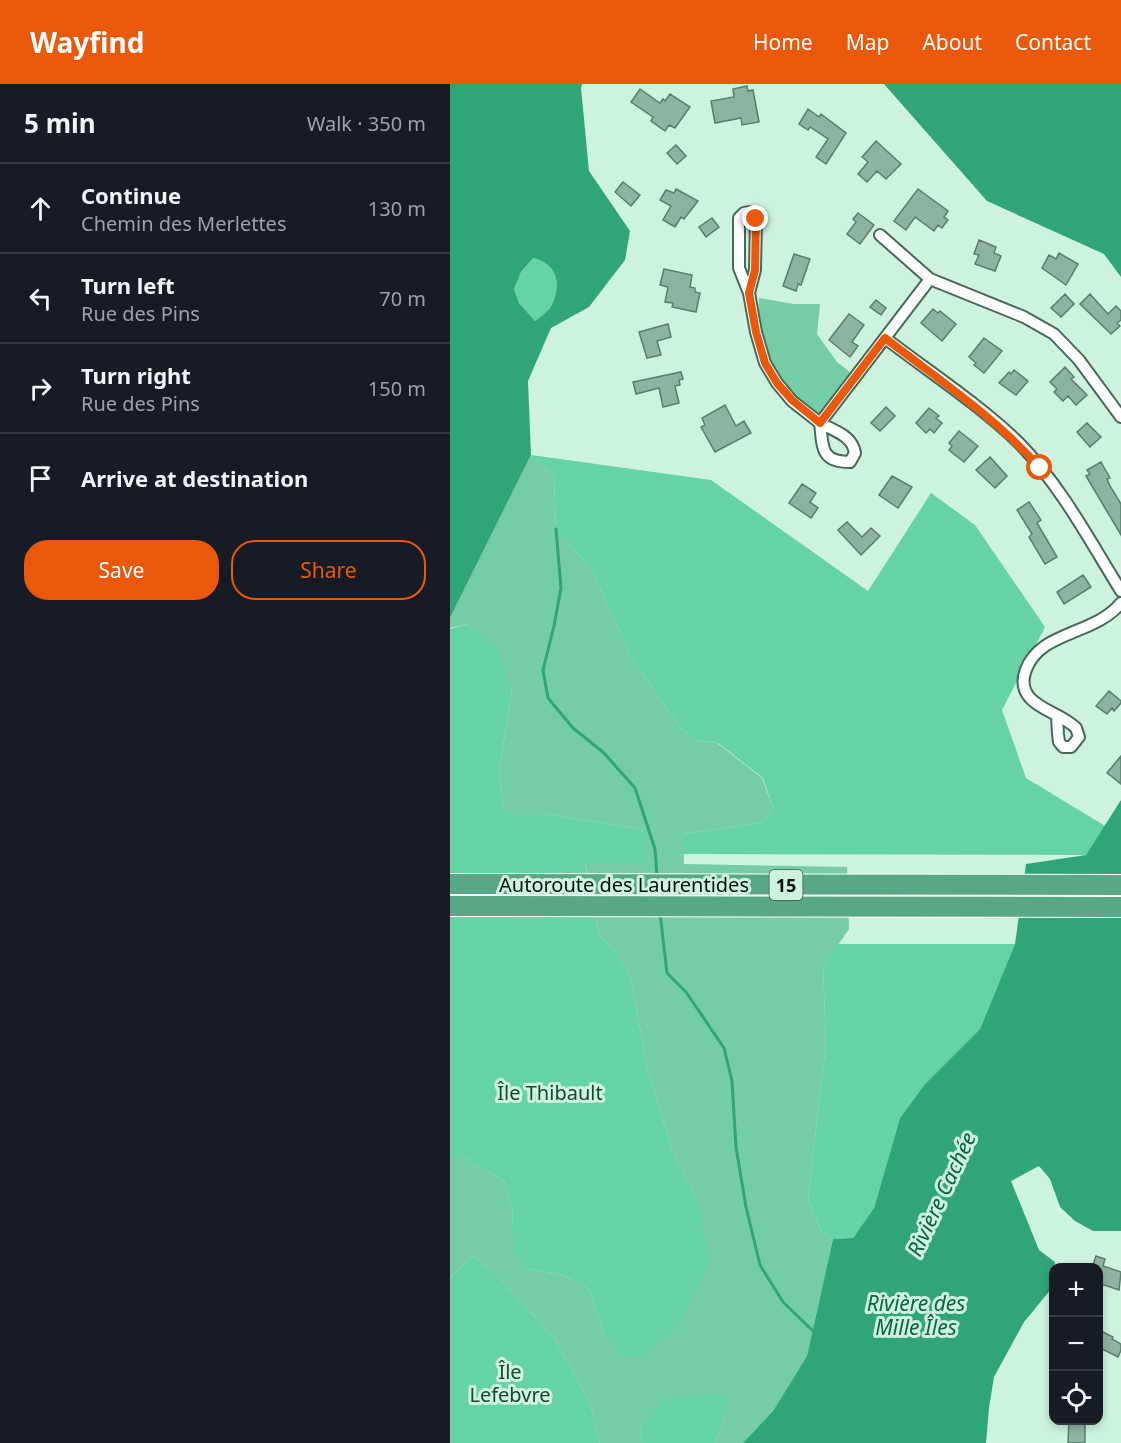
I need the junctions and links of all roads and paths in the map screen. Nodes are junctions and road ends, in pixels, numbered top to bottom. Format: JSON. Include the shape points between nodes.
{"nodes":[{"id":1,"x":880,"y":235,"type":"dead end"},
{"id":2,"x":930,"y":279,"type":"junction"},
{"id":3,"x":749,"y":293,"type":"junction"},
{"id":4,"x":885,"y":338,"type":"junction"},
{"id":5,"x":1121,"y":417,"type":"edge"},
{"id":6,"x":1121,"y":591,"type":"edge"},
{"id":7,"x":1121,"y":603,"type":"edge"},
{"id":8,"x":1056,"y":716,"type":"dead end"},
{"id":9,"x":450,"y":884,"type":"edge"},
{"id":10,"x":1121,"y":885,"type":"edge"},
{"id":11,"x":450,"y":906,"type":"edge"},
{"id":12,"x":1121,"y":907,"type":"edge"}],
"edges":[{"from":1,"to":2,"type":"street"},
{"from":2,"to":4,"type":"street"},
{"from":2,"to":5,"type":"street","via":[[1024,317],[1054,334],[1079,360]]},
{"from":3,"to":3,"type":"street","via":[[739,268],[739,218],[749,212],[756,219],[755,270]]},
{"from":3,"to":4,"type":"street","via":[[765,363],[792,400],[820,423]]},
{"from":4,"to":6,"type":"street","via":[[1018,443],[1064,500]]},
{"from":7,"to":8,"type":"street","via":[[1107,616],[1044,646],[1024,671],[1025,692]]},
{"from":9,"to":10,"type":"highway","name":"Autoroute des Laurentides","number":"15"},
{"from":11,"to":12,"type":"highway","name":"Autoroute des Laurentides","number":"15"}]}
